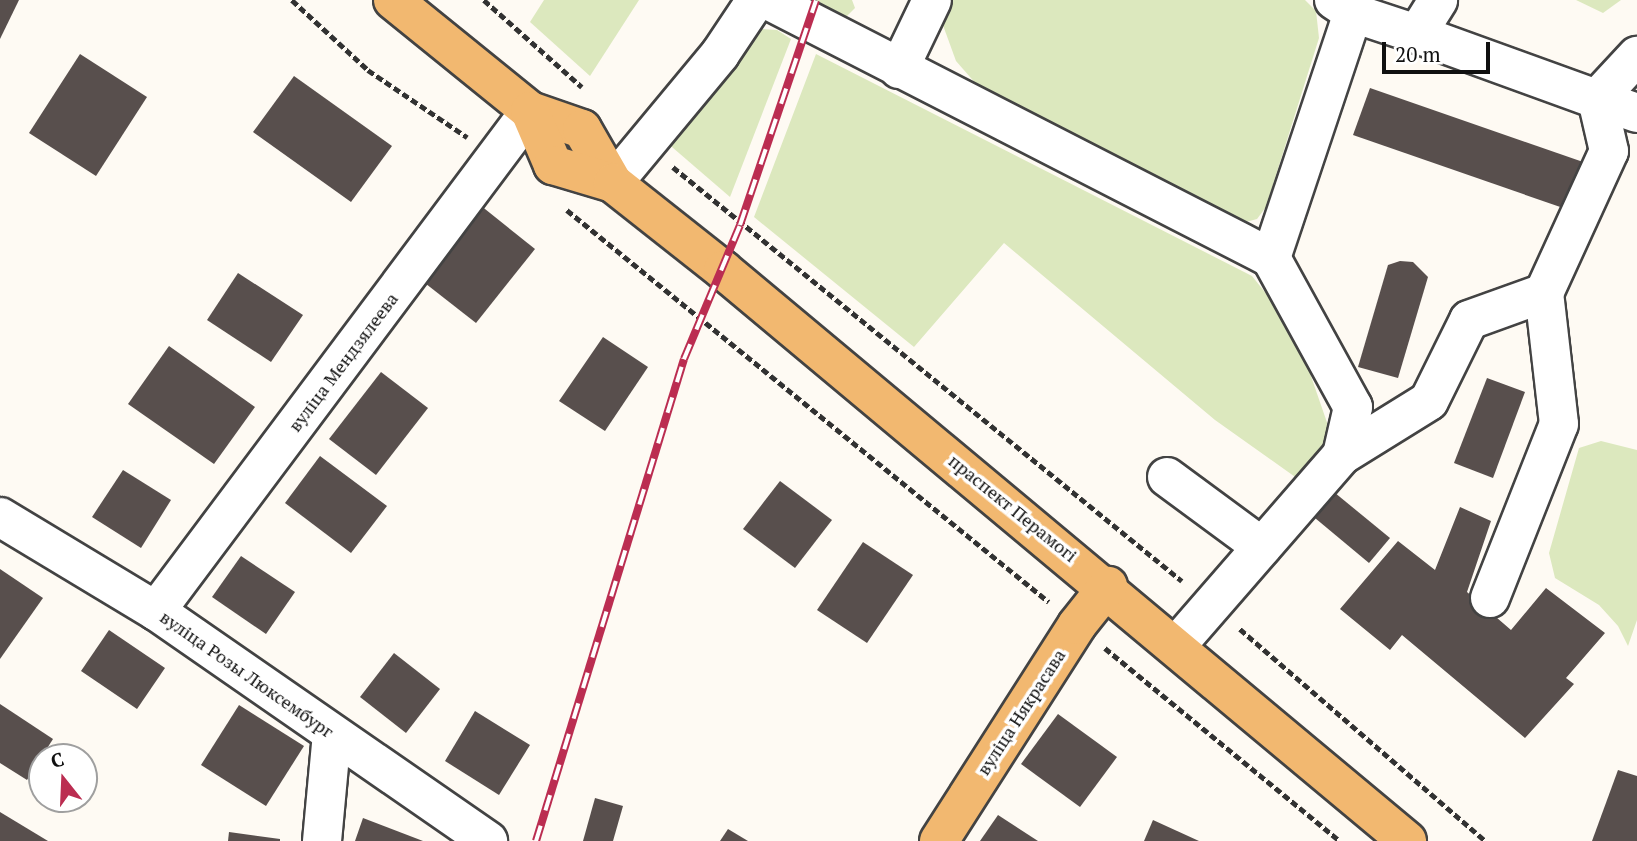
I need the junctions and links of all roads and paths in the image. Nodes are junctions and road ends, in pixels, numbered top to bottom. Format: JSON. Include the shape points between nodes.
{"nodes":[{"id":1,"x":292,"y":0,"type":"edge"},
{"id":2,"x":393,"y":0,"type":"edge"},
{"id":3,"x":484,"y":0,"type":"edge"},
{"id":4,"x":756,"y":0,"type":"edge"},
{"id":5,"x":768,"y":0,"type":"edge"},
{"id":6,"x":932,"y":0,"type":"edge"},
{"id":7,"x":1438,"y":0,"type":"edge"},
{"id":8,"x":1343,"y":6,"type":"edge"},
{"id":9,"x":1417,"y":34,"type":"junction"},
{"id":10,"x":1637,"y":57,"type":"edge"},
{"id":11,"x":899,"y":69,"type":"junction"},
{"id":12,"x":592,"y":96,"type":"dead end"},
{"id":13,"x":1597,"y":99,"type":"junction"},
{"id":14,"x":530,"y":111,"type":"junction"},
{"id":15,"x":1637,"y":113,"type":"edge"},
{"id":16,"x":648,"y":146,"type":"junction"},
{"id":17,"x":498,"y":156,"type":"junction"},
{"id":18,"x":613,"y":183,"type":"junction"},
{"id":19,"x":561,"y":205,"type":"dead end"},
{"id":20,"x":1271,"y":258,"type":"junction"},
{"id":21,"x":1544,"y":293,"type":"junction"},
{"id":22,"x":1342,"y":455,"type":"junction"},
{"id":23,"x":1167,"y":477,"type":"dead end"},
{"id":24,"x":0,"y":517,"type":"edge"},
{"id":25,"x":1262,"y":547,"type":"junction"},
{"id":26,"x":1108,"y":586,"type":"junction"},
{"id":27,"x":1490,"y":598,"type":"dead end"},
{"id":28,"x":1211,"y":604,"type":"junction"},
{"id":29,"x":156,"y":611,"type":"junction"},
{"id":30,"x":1077,"y":625,"type":"junction"},
{"id":31,"x":1176,"y":646,"type":"junction"},
{"id":32,"x":332,"y":733,"type":"junction"},
{"id":33,"x":322,"y":841,"type":"edge"},
{"id":34,"x":488,"y":841,"type":"edge"},
{"id":35,"x":939,"y":841,"type":"edge"},
{"id":36,"x":1340,"y":841,"type":"edge"},
{"id":37,"x":1407,"y":841,"type":"edge"},
{"id":38,"x":1486,"y":841,"type":"edge"}],
"edges":[{"from":1,"to":17,"type":"path","via":[[400,94]]},
{"from":2,"to":14,"type":"main road","name":"праспект Перамогі"},
{"from":3,"to":12,"type":"path"},
{"from":4,"to":16,"type":"street"},
{"from":5,"to":11,"type":"street"},
{"from":6,"to":11,"type":"street"},
{"from":7,"to":9,"type":"street"},
{"from":8,"to":9,"type":"street"},
{"from":8,"to":20,"type":"street"},
{"from":9,"to":13,"type":"street"},
{"from":10,"to":13,"type":"street"},
{"from":11,"to":20,"type":"street"},
{"from":13,"to":15,"type":"street"},
{"from":13,"to":21,"type":"street","via":[[1609,151]]},
{"from":14,"to":17,"type":"street","name":"вуліца Мендзялеева"},
{"from":14,"to":18,"type":"main road","name":"праспект Перамогі","via":[[583,129]]},
{"from":16,"to":18,"type":"street"},
{"from":16,"to":28,"type":"path"},
{"from":17,"to":29,"type":"street","name":"вуліца Мендзялеева"},
{"from":18,"to":26,"type":"main road","name":"праспект Перамогі"},
{"from":19,"to":30,"type":"path"},
{"from":20,"to":22,"type":"street","via":[[1353,407]]},
{"from":21,"to":22,"type":"street","via":[[1469,320],[1429,401]]},
{"from":21,"to":27,"type":"street","via":[[1559,424]]},
{"from":22,"to":25,"type":"street"},
{"from":23,"to":25,"type":"street"},
{"from":24,"to":29,"type":"street","name":"вуліца Розы Люксембург"},
{"from":25,"to":28,"type":"street"},
{"from":26,"to":30,"type":"main road","name":"вуліца Някрасава"},
{"from":26,"to":31,"type":"main road","name":"праспект Перамогі"},
{"from":28,"to":31,"type":"street"},
{"from":28,"to":38,"type":"path"},
{"from":29,"to":32,"type":"street","name":"вуліца Розы Люксембург"},
{"from":30,"to":35,"type":"main road","name":"вуліца Някрасава"},
{"from":30,"to":36,"type":"path"},
{"from":31,"to":37,"type":"main road","name":"праспект Перамогі"},
{"from":32,"to":33,"type":"street"},
{"from":32,"to":34,"type":"street","name":"вуліца Розы Люксембург"}]}
